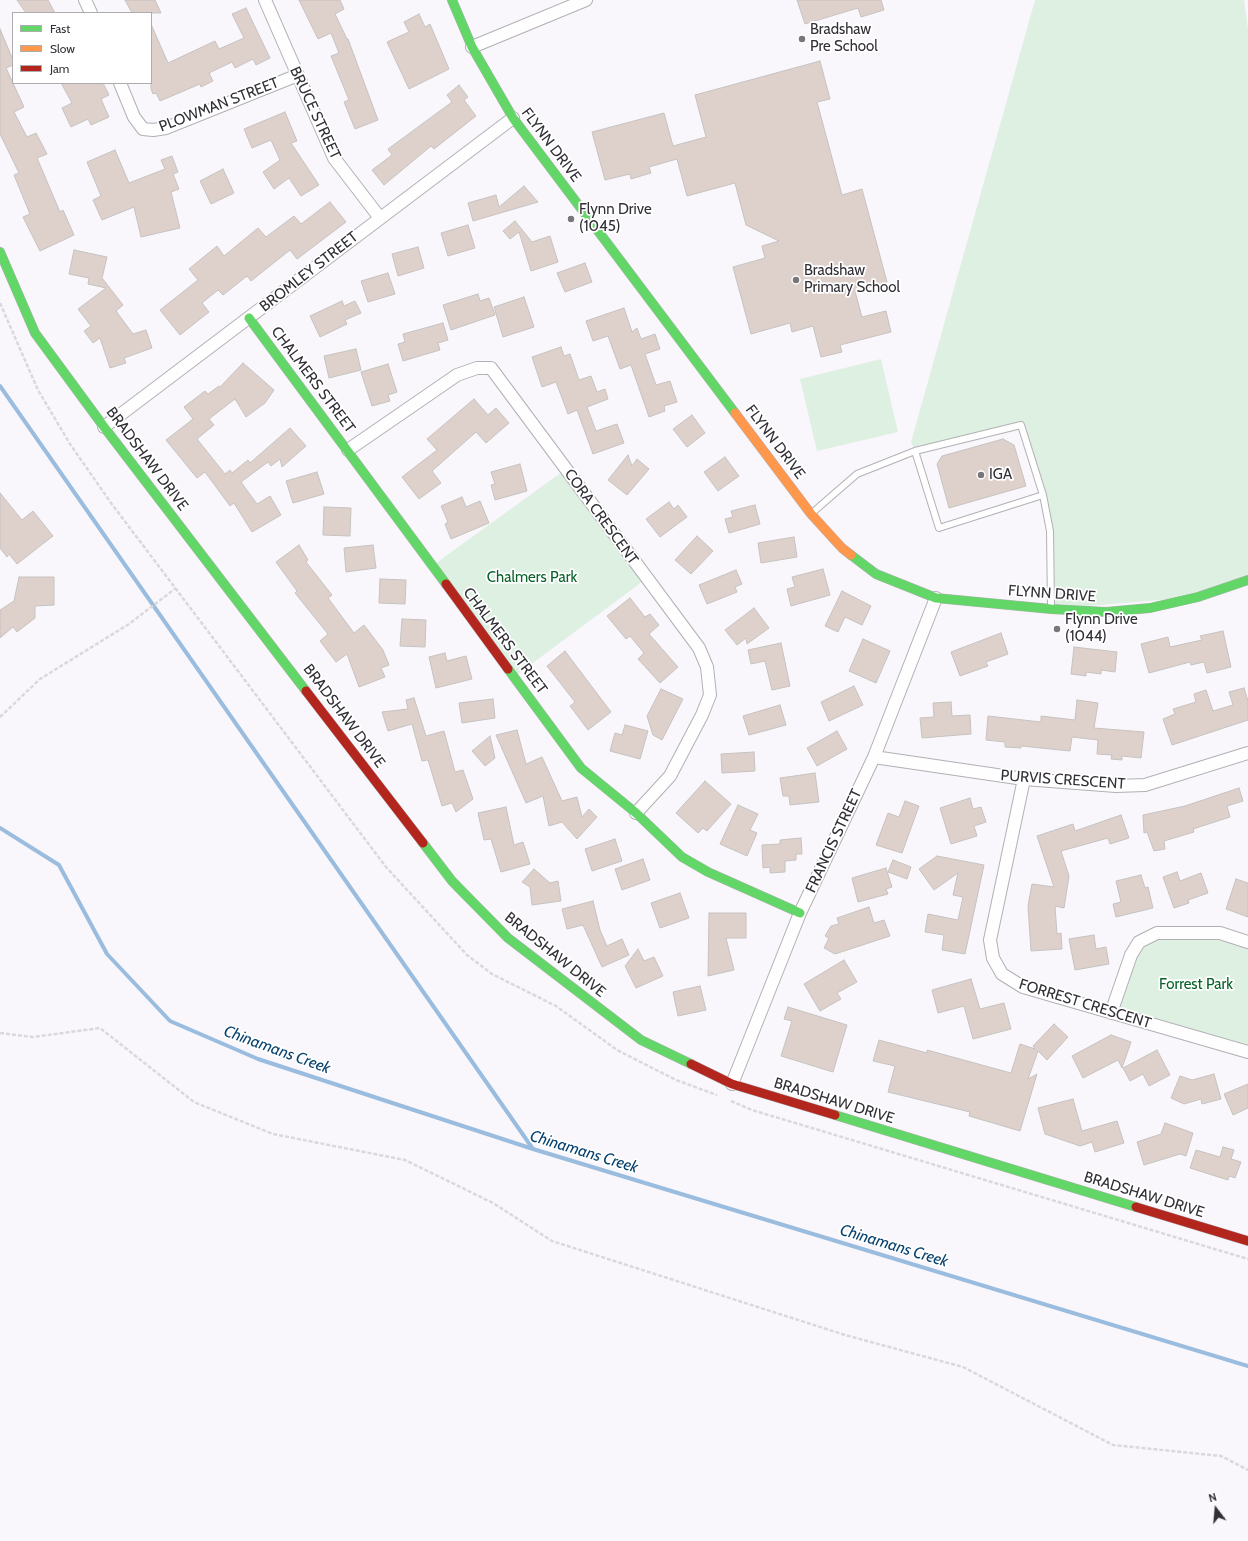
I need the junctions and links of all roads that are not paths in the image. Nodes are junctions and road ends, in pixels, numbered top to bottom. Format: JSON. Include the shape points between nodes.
{"nodes":[{"id":1,"x":85,"y":0,"type":"edge"},
{"id":2,"x":265,"y":0,"type":"edge"},
{"id":3,"x":452,"y":0,"type":"edge"},
{"id":4,"x":586,"y":0,"type":"edge"},
{"id":5,"x":91,"y":12,"type":"edge"},
{"id":6,"x":472,"y":47,"type":"junction"},
{"id":7,"x":298,"y":75,"type":"junction"},
{"id":8,"x":120,"y":84,"type":"edge"},
{"id":9,"x":513,"y":118,"type":"junction"},
{"id":10,"x":380,"y":218,"type":"junction"},
{"id":11,"x":0,"y":252,"type":"edge"},
{"id":12,"x":249,"y":318,"type":"junction"},
{"id":13,"x":104,"y":427,"type":"junction"},
{"id":14,"x":348,"y":450,"type":"junction"},
{"id":15,"x":915,"y":451,"type":"junction"},
{"id":16,"x":1043,"y":495,"type":"junction"},
{"id":17,"x":811,"y":514,"type":"junction"},
{"id":18,"x":1248,"y":580,"type":"edge"},
{"id":19,"x":936,"y":598,"type":"junction"},
{"id":20,"x":1051,"y":609,"type":"junction"},
{"id":21,"x":1248,"y":753,"type":"edge"},
{"id":22,"x":874,"y":757,"type":"junction"},
{"id":23,"x":1024,"y":779,"type":"junction"},
{"id":24,"x":636,"y":813,"type":"junction"},
{"id":25,"x":800,"y":913,"type":"junction"},
{"id":26,"x":1248,"y":942,"type":"edge"},
{"id":27,"x":1111,"y":1013,"type":"junction"},
{"id":28,"x":1248,"y":1052,"type":"edge"},
{"id":29,"x":732,"y":1084,"type":"junction"},
{"id":30,"x":1248,"y":1241,"type":"edge"}],
"edges":[{"from":1,"to":5,"type":"street"},
{"from":2,"to":7,"type":"street","name":"BRUCE STREET"},
{"from":3,"to":6,"type":"street","name":"FLYNN DRIVE"},
{"from":4,"to":6,"type":"street"},
{"from":6,"to":9,"type":"street","name":"FLYNN DRIVE"},
{"from":7,"to":8,"type":"street","name":"PLOWMAN STREET","via":[[166,128],[153,130],[143,129],[134,117]]},
{"from":7,"to":10,"type":"street","name":"BRUCE STREET","via":[[334,158]]},
{"from":9,"to":10,"type":"street","name":"BROMLEY STREET"},
{"from":9,"to":17,"type":"street","name":"FLYNN DRIVE"},
{"from":10,"to":12,"type":"street","name":"BROMLEY STREET"},
{"from":11,"to":13,"type":"street","name":"BRADSHAW DRIVE","via":[[35,333]]},
{"from":12,"to":13,"type":"street","name":"BROMLEY STREET"},
{"from":12,"to":14,"type":"street","name":"CHALMERS STREET"},
{"from":13,"to":29,"type":"street","name":"BRADSHAW DRIVE","via":[[452,881],[508,938],[641,1040]]},
{"from":14,"to":24,"type":"street","name":"CHALMERS STREET","via":[[581,768]]},
{"from":14,"to":24,"type":"street","name":"CORA CRESCENT","via":[[457,375],[477,368],[491,368],[699,648],[708,667],[710,694],[702,715],[670,776]]},
{"from":15,"to":16,"type":"lane","via":[[1022,425]]},
{"from":15,"to":16,"type":"lane","via":[[940,528]]},
{"from":15,"to":17,"type":"lane","via":[[857,474]]},
{"from":16,"to":20,"type":"lane","via":[[1050,531]]},
{"from":17,"to":19,"type":"street","name":"FLYNN DRIVE","via":[[842,548],[876,574]]},
{"from":18,"to":20,"type":"street","name":"FLYNN DRIVE","via":[[1198,597],[1150,608],[1106,612]]},
{"from":19,"to":20,"type":"street","name":"FLYNN DRIVE"},
{"from":19,"to":22,"type":"street","name":"FRANCIS STREET"},
{"from":21,"to":23,"type":"street","name":"PURVIS CRESCENT","via":[[1145,784],[1116,786]]},
{"from":22,"to":23,"type":"street","name":"PURVIS CRESCENT"},
{"from":22,"to":25,"type":"street","name":"FRANCIS STREET"},
{"from":23,"to":27,"type":"street","name":"FORREST CRESCENT","via":[[990,940],[993,958],[1002,974],[1023,987]]},
{"from":24,"to":25,"type":"street","name":"CHALMERS STREET","via":[[682,857],[708,872]]},
{"from":25,"to":29,"type":"street","name":"FRANCIS STREET"},
{"from":26,"to":27,"type":"street","via":[[1220,933],[1157,933],[1139,942],[1131,955]]},
{"from":27,"to":28,"type":"street","name":"FORREST CRESCENT"},
{"from":29,"to":30,"type":"street","name":"BRADSHAW DRIVE"}]}
